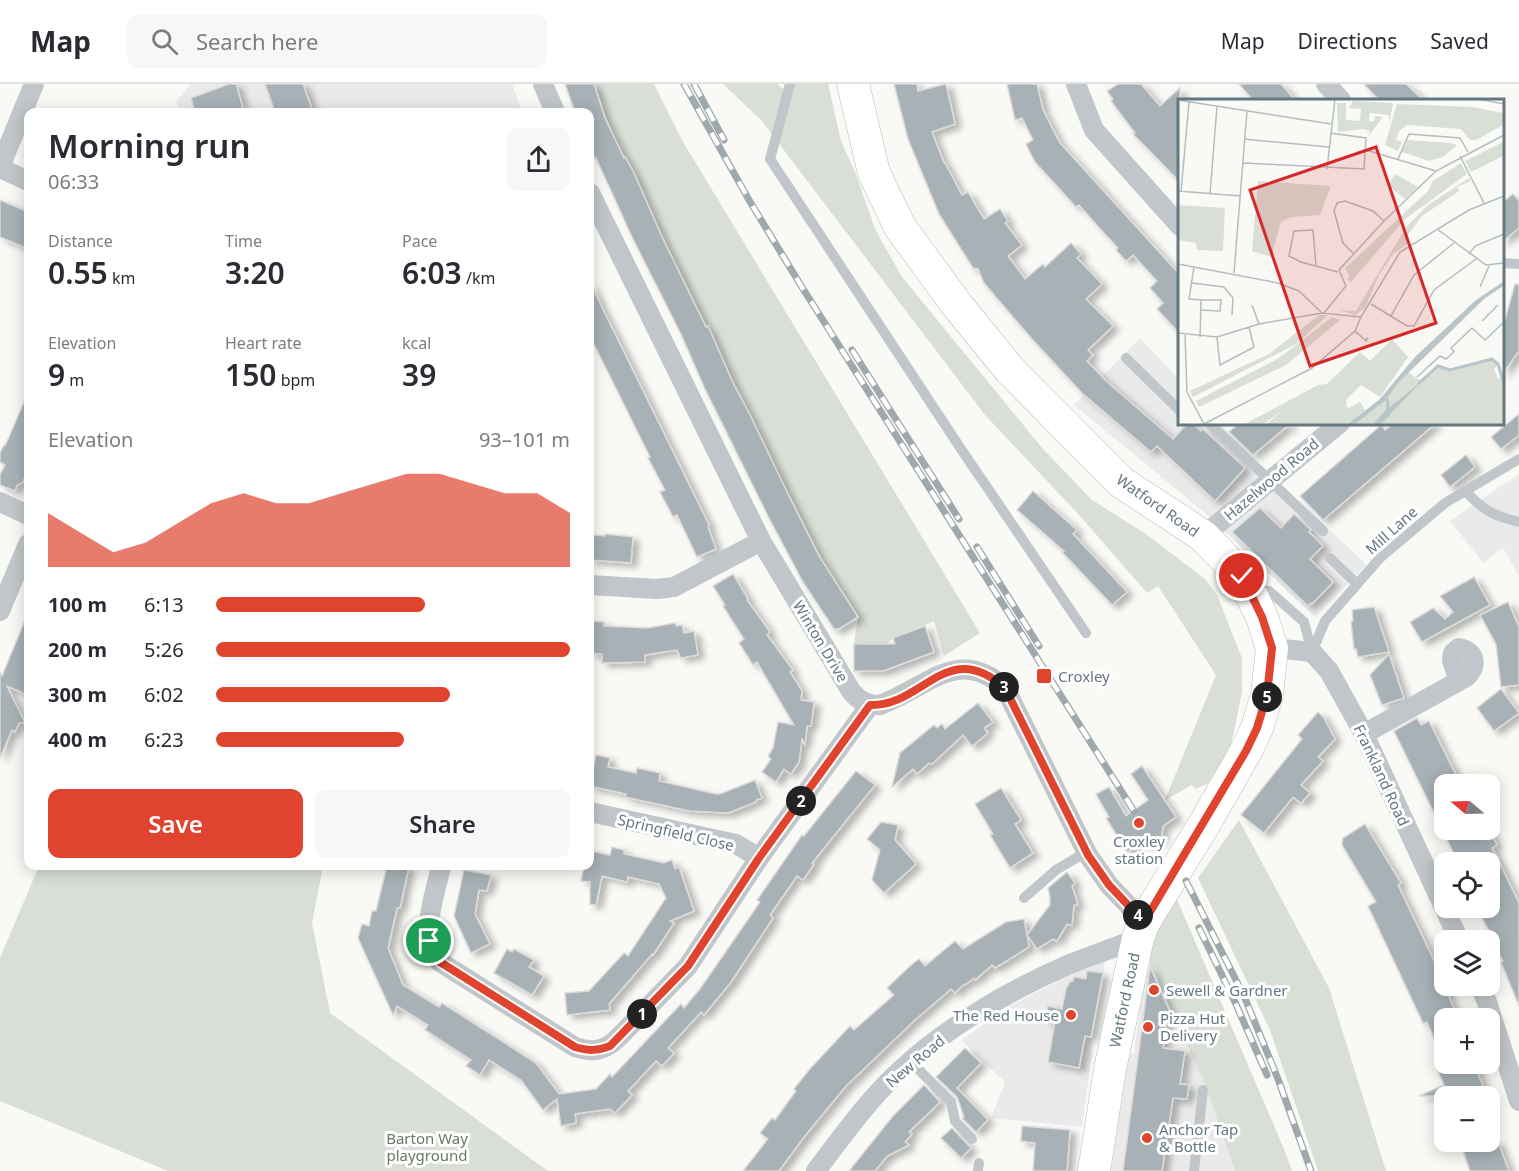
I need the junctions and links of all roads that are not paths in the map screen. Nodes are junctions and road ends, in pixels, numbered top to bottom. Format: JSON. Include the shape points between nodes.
{"nodes":[{"id":1,"x":34,"y":84,"type":"edge"},
{"id":2,"x":543,"y":84,"type":"edge"},
{"id":3,"x":790,"y":84,"type":"edge"},
{"id":4,"x":852,"y":84,"type":"edge"},
{"id":5,"x":1076,"y":84,"type":"edge"},
{"id":6,"x":1326,"y":84,"type":"edge"},
{"id":7,"x":1340,"y":99,"type":"edge"},
{"id":8,"x":24,"y":108,"type":"edge"},
{"id":9,"x":24,"y":108,"type":"edge"},
{"id":10,"x":553,"y":108,"type":"edge"},
{"id":11,"x":0,"y":167,"type":"edge"},
{"id":12,"x":24,"y":179,"type":"edge"},
{"id":13,"x":594,"y":216,"type":"edge"},
{"id":14,"x":1178,"y":224,"type":"edge"},
{"id":15,"x":1504,"y":263,"type":"edge"},
{"id":16,"x":1519,"y":264,"type":"edge"},
{"id":17,"x":1126,"y":358,"type":"dead end"},
{"id":18,"x":1178,"y":409,"type":"edge"},
{"id":19,"x":1210,"y":424,"type":"edge"},
{"id":20,"x":1339,"y":424,"type":"edge"},
{"id":21,"x":1519,"y":459,"type":"edge"},
{"id":22,"x":1270,"y":481,"type":"junction"},
{"id":23,"x":1465,"y":491,"type":"junction"},
{"id":24,"x":0,"y":502,"type":"edge"},
{"id":25,"x":24,"y":513,"type":"edge"},
{"id":26,"x":1519,"y":522,"type":"edge"},
{"id":27,"x":1323,"y":531,"type":"dead end"},
{"id":28,"x":1203,"y":536,"type":"junction"},
{"id":29,"x":761,"y":541,"type":"junction"},
{"id":30,"x":24,"y":554,"type":"edge"},
{"id":31,"x":1330,"y":558,"type":"dead end"},
{"id":32,"x":1357,"y":584,"type":"junction"},
{"id":33,"x":594,"y":585,"type":"edge"},
{"id":34,"x":1250,"y":593,"type":"junction"},
{"id":35,"x":0,"y":611,"type":"edge"},
{"id":36,"x":1086,"y":633,"type":"dead end"},
{"id":37,"x":1272,"y":648,"type":"junction"},
{"id":38,"x":1312,"y":652,"type":"junction"},
{"id":39,"x":1459,"y":681,"type":"dead end"},
{"id":40,"x":870,"y":705,"type":"junction"},
{"id":41,"x":1364,"y":734,"type":"junction"},
{"id":42,"x":594,"y":813,"type":"edge"},
{"id":43,"x":1086,"y":852,"type":"junction"},
{"id":44,"x":759,"y":858,"type":"junction"},
{"id":45,"x":440,"y":870,"type":"edge"},
{"id":46,"x":1024,"y":898,"type":"dead end"},
{"id":47,"x":1141,"y":930,"type":"junction"},
{"id":48,"x":1454,"y":930,"type":"edge"},
{"id":49,"x":1484,"y":996,"type":"edge"},
{"id":50,"x":910,"y":1061,"type":"junction"},
{"id":51,"x":1203,"y":1090,"type":"dead end"},
{"id":52,"x":1519,"y":1101,"type":"edge"},
{"id":53,"x":972,"y":1139,"type":"dead end"},
{"id":54,"x":816,"y":1171,"type":"edge"},
{"id":55,"x":1094,"y":1171,"type":"edge"},
{"id":56,"x":1194,"y":1171,"type":"edge"}],
"edges":[{"from":1,"to":8,"type":"street"},
{"from":2,"to":10,"type":"street"},
{"from":3,"to":36,"type":"lane","via":[[770,159]]},
{"from":4,"to":28,"type":"main road","name":"Watford Road","via":[[874,172],[900,227],[957,305],[1010,370],[1120,482]]},
{"from":5,"to":14,"type":"street","via":[[1094,130]]},
{"from":6,"to":7,"type":"street"},
{"from":9,"to":11,"type":"street"},
{"from":11,"to":12,"type":"street"},
{"from":13,"to":29,"type":"street","name":"Winton Drive"},
{"from":15,"to":16,"type":"lane"},
{"from":17,"to":18,"type":"lane"},
{"from":19,"to":22,"type":"lane"},
{"from":20,"to":22,"type":"street","name":"Hazelwood Road"},
{"from":21,"to":23,"type":"lane","name":"Mill Lane"},
{"from":22,"to":27,"type":"lane"},
{"from":22,"to":28,"type":"street","name":"Hazelwood Road"},
{"from":23,"to":26,"type":"lane","via":[[1484,510]]},
{"from":23,"to":32,"type":"lane","name":"Mill Lane","via":[[1389,551]]},
{"from":24,"to":25,"type":"street"},
{"from":28,"to":34,"type":"main road","name":"Watford Road","via":[[1242,576]]},
{"from":29,"to":33,"type":"street","via":[[674,587]]},
{"from":29,"to":40,"type":"street","name":"Winton Drive","via":[[851,691]]},
{"from":30,"to":35,"type":"street"},
{"from":31,"to":32,"type":"lane"},
{"from":32,"to":38,"type":"lane","name":"Mill Lane","via":[[1325,621]]},
{"from":34,"to":37,"type":"main road","name":"Watford Road"},
{"from":34,"to":38,"type":"lane","via":[[1269,591],[1304,622]]},
{"from":37,"to":38,"type":"street"},
{"from":37,"to":47,"type":"main road","name":"Watford Road","via":[[1267,695],[1257,728]]},
{"from":38,"to":41,"type":"street","name":"Frankland Road","via":[[1329,671]]},
{"from":39,"to":41,"type":"street"},
{"from":40,"to":43,"type":"street","via":[[892,701],[949,670],[966,669],[994,679],[1005,688]]},
{"from":40,"to":44,"type":"street"},
{"from":41,"to":48,"type":"street","name":"Frankland Road"},
{"from":42,"to":44,"type":"street","name":"Springfield Close","via":[[736,844]]},
{"from":43,"to":46,"type":"lane"},
{"from":43,"to":47,"type":"street"},
{"from":44,"to":45,"type":"street","via":[[688,966],[610,1046],[588,1051],[575,1047],[459,975],[433,954],[428,928]]},
{"from":47,"to":50,"type":"street","name":"New Road","via":[[1010,993],[959,1024]]},
{"from":47,"to":55,"type":"main road","name":"Watford Road","via":[[1110,1069]]},
{"from":49,"to":52,"type":"street"},
{"from":50,"to":53,"type":"lane","via":[[951,1102],[955,1121]]},
{"from":50,"to":54,"type":"street","name":"New Road","via":[[875,1096]]},
{"from":51,"to":56,"type":"lane"}]}
